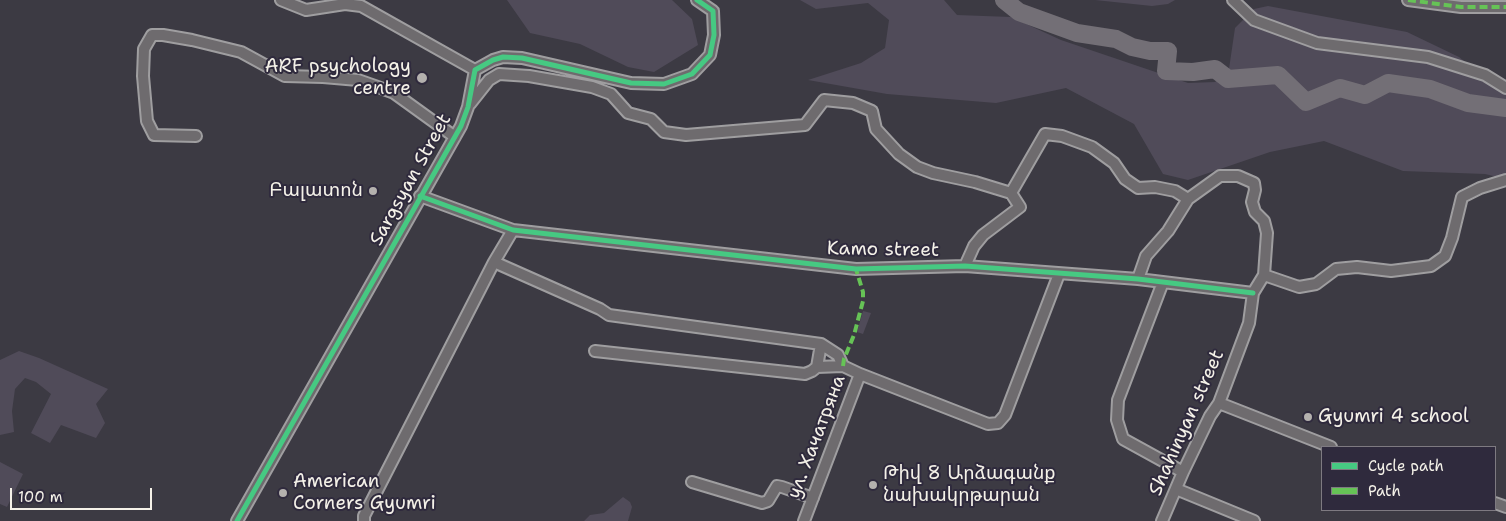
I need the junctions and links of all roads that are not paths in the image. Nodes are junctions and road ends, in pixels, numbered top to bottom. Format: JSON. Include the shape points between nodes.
{"nodes":[{"id":1,"x":281,"y":0,"type":"edge"},
{"id":2,"x":697,"y":0,"type":"edge"},
{"id":3,"x":1233,"y":0,"type":"edge"},
{"id":4,"x":1408,"y":0,"type":"edge"},
{"id":5,"x":1506,"y":7,"type":"edge"},
{"id":6,"x":475,"y":70,"type":"junction"},
{"id":7,"x":1506,"y":88,"type":"edge"},
{"id":8,"x":468,"y":107,"type":"junction"},
{"id":9,"x":196,"y":136,"type":"dead end"},
{"id":10,"x":455,"y":137,"type":"junction"},
{"id":11,"x":1506,"y":180,"type":"edge"},
{"id":12,"x":1011,"y":193,"type":"junction"},
{"id":13,"x":420,"y":196,"type":"junction"},
{"id":14,"x":1188,"y":199,"type":"junction"},
{"id":15,"x":513,"y":230,"type":"junction"},
{"id":16,"x":494,"y":262,"type":"junction"},
{"id":17,"x":965,"y":266,"type":"junction"},
{"id":18,"x":1060,"y":274,"type":"junction"},
{"id":19,"x":1264,"y":275,"type":"junction"},
{"id":20,"x":1138,"y":280,"type":"junction"},
{"id":21,"x":1163,"y":282,"type":"junction"},
{"id":22,"x":1253,"y":293,"type":"junction"},
{"id":23,"x":821,"y":344,"type":"junction"},
{"id":24,"x":595,"y":351,"type":"dead end"},
{"id":25,"x":843,"y":366,"type":"junction"},
{"id":26,"x":817,"y":367,"type":"junction"},
{"id":27,"x":860,"y":374,"type":"junction"},
{"id":28,"x":1219,"y":403,"type":"junction"},
{"id":29,"x":1328,"y":446,"type":"edge"},
{"id":30,"x":1183,"y":472,"type":"junction"},
{"id":31,"x":692,"y":482,"type":"dead end"},
{"id":32,"x":1176,"y":489,"type":"junction"},
{"id":33,"x":813,"y":498,"type":"junction"},
{"id":34,"x":237,"y":521,"type":"edge"},
{"id":35,"x":364,"y":521,"type":"edge"},
{"id":36,"x":804,"y":521,"type":"edge"},
{"id":37,"x":1162,"y":521,"type":"edge"},
{"id":38,"x":1254,"y":521,"type":"edge"}],
"edges":[{"from":1,"to":6,"type":"street","via":[[306,10],[345,4],[361,6]]},
{"from":2,"to":6,"type":"street","via":[[713,11],[714,35],[710,55],[692,74],[664,84],[630,83],[522,58],[503,57]]},
{"from":3,"to":7,"type":"street","via":[[1254,20],[1316,43],[1428,57],[1485,75]]},
{"from":4,"to":5,"type":"street","via":[[1462,7]]},
{"from":6,"to":8,"type":"street","name":"Sargsyan Street"},
{"from":8,"to":10,"type":"street","name":"Sargsyan Street"},
{"from":8,"to":12,"type":"street","via":[[489,80],[499,74],[592,86],[611,94],[628,113],[650,119],[664,132],[686,135],[805,125],[824,100],[853,103],[872,111],[876,129],[899,154],[917,167]]},
{"from":9,"to":10,"type":"street","via":[[154,135],[147,121],[144,49],[152,35],[192,40],[241,52],[285,76],[358,80],[394,93]]},
{"from":10,"to":13,"type":"street","name":"Sargsyan Street"},
{"from":11,"to":19,"type":"street","via":[[1462,197],[1445,256],[1431,266],[1391,271],[1357,267],[1336,269],[1316,284],[1299,287]]},
{"from":12,"to":14,"type":"street","via":[[1045,134],[1062,136],[1092,147],[1114,163],[1125,179],[1138,188],[1156,186],[1175,191]]},
{"from":12,"to":17,"type":"street","via":[[1020,207],[983,234]]},
{"from":13,"to":15,"type":"street","name":"Kamo street"},
{"from":13,"to":34,"type":"street","name":"Sargsyan Street"},
{"from":14,"to":19,"type":"street","name":"Shahinyan street","via":[[1220,176],[1238,176],[1254,183],[1252,202],[1255,212],[1264,221],[1267,233]]},
{"from":14,"to":20,"type":"street","via":[[1168,231],[1146,256]]},
{"from":15,"to":16,"type":"street"},
{"from":15,"to":17,"type":"street","name":"Kamo street","via":[[856,268]]},
{"from":16,"to":23,"type":"street","via":[[609,314]]},
{"from":16,"to":35,"type":"street"},
{"from":17,"to":18,"type":"street","name":"Kamo street"},
{"from":18,"to":20,"type":"street","name":"Kamo street"},
{"from":18,"to":27,"type":"street","name":"ул. Хачатряна","via":[[1005,415],[998,423],[988,424]]},
{"from":19,"to":22,"type":"street","name":"Shahinyan street"},
{"from":20,"to":21,"type":"street","name":"Kamo street"},
{"from":21,"to":22,"type":"street","name":"Kamo street"},
{"from":21,"to":30,"type":"street","via":[[1118,400],[1117,420],[1122,439]]},
{"from":22,"to":28,"type":"street","name":"Shahinyan street","via":[[1249,323]]},
{"from":23,"to":25,"type":"street","via":[[838,355]]},
{"from":23,"to":26,"type":"street"},
{"from":24,"to":26,"type":"street","via":[[805,374]]},
{"from":25,"to":26,"type":"street"},
{"from":25,"to":27,"type":"street"},
{"from":27,"to":33,"type":"street","name":"ул. Хачатряна"},
{"from":28,"to":29,"type":"street"},
{"from":28,"to":30,"type":"street","name":"Shahinyan street"},
{"from":30,"to":32,"type":"street","name":"Shahinyan street"},
{"from":31,"to":33,"type":"street","via":[[762,503],[768,501],[777,486]]},
{"from":32,"to":37,"type":"street","name":"Shahinyan street"},
{"from":32,"to":38,"type":"street"},
{"from":33,"to":36,"type":"street","name":"ул. Хачатряна"}]}
